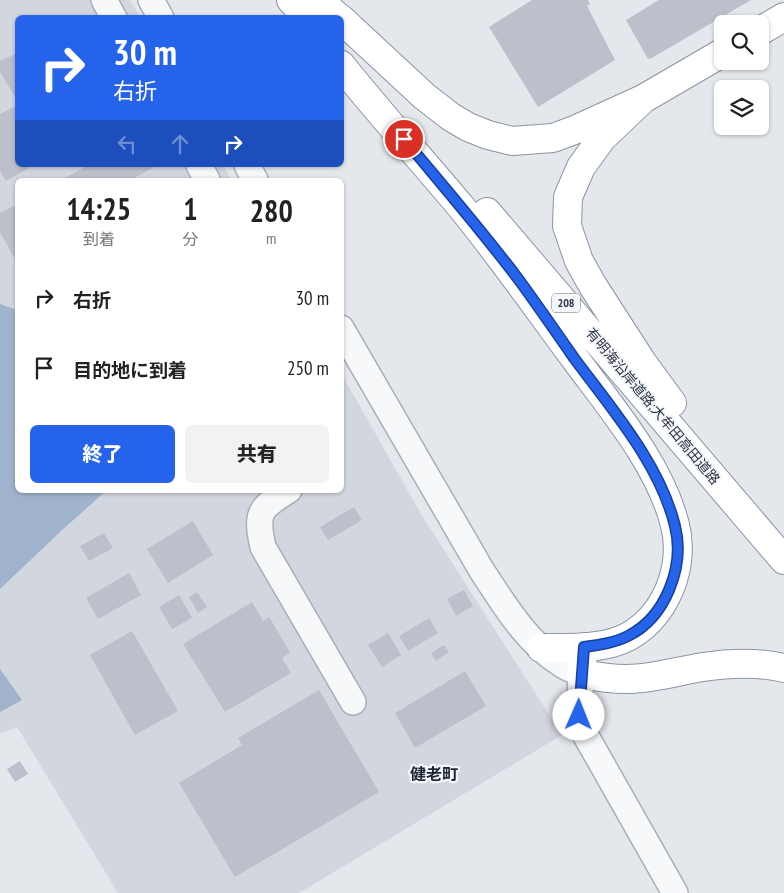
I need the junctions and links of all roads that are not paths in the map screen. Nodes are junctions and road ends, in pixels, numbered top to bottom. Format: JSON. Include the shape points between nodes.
{"nodes":[{"id":1,"x":104,"y":0,"type":"edge"},
{"id":2,"x":151,"y":0,"type":"edge"},
{"id":3,"x":290,"y":0,"type":"edge"},
{"id":4,"x":319,"y":0,"type":"edge"},
{"id":5,"x":112,"y":15,"type":"edge"},
{"id":6,"x":159,"y":15,"type":"edge"},
{"id":7,"x":302,"y":15,"type":"edge"},
{"id":8,"x":305,"y":15,"type":"edge"},
{"id":9,"x":336,"y":15,"type":"edge"},
{"id":10,"x":784,"y":17,"type":"edge"},
{"id":11,"x":344,"y":22,"type":"edge"},
{"id":12,"x":769,"y":26,"type":"edge"},
{"id":13,"x":344,"y":55,"type":"edge"},
{"id":14,"x":714,"y":58,"type":"edge"},
{"id":15,"x":344,"y":69,"type":"edge"},
{"id":16,"x":643,"y":99,"type":"junction"},
{"id":17,"x":248,"y":167,"type":"edge"},
{"id":18,"x":255,"y":178,"type":"edge"},
{"id":19,"x":344,"y":333,"type":"edge"},
{"id":20,"x":284,"y":493,"type":"edge"},
{"id":21,"x":784,"y":542,"type":"edge"},
{"id":22,"x":784,"y":560,"type":"edge"},
{"id":23,"x":584,"y":647,"type":"junction"},
{"id":24,"x":541,"y":648,"type":"junction"},
{"id":25,"x":784,"y":668,"type":"edge"},
{"id":26,"x":582,"y":674,"type":"junction"},
{"id":27,"x":354,"y":702,"type":"dead end"},
{"id":28,"x":675,"y":893,"type":"edge"}],
"edges":[{"from":1,"to":5,"type":"street"},
{"from":2,"to":6,"type":"street"},
{"from":3,"to":7,"type":"highway"},
{"from":3,"to":8,"type":"highway"},
{"from":4,"to":9,"type":"highway"},
{"from":10,"to":12,"type":"highway"},
{"from":11,"to":16,"type":"highway","via":[[424,96],[451,117],[488,136],[512,141],[553,138]]},
{"from":13,"to":22,"type":"highway","name":"有明海沿岸道路;大牟田高田道路","number":"208","via":[[512,239]]},
{"from":14,"to":16,"type":"highway"},
{"from":15,"to":23,"type":"highway","via":[[520,281],[611,407],[663,491],[676,527],[678,546],[670,587],[645,625],[629,636]]},
{"from":16,"to":21,"type":"highway","via":[[602,138],[580,167],[568,197],[567,226],[588,278],[642,362]]},
{"from":17,"to":18,"type":"street"},
{"from":19,"to":24,"type":"street","via":[[482,571],[507,609]]},
{"from":20,"to":27,"type":"street","via":[[269,502],[260,514],[258,527],[262,547]]},
{"from":23,"to":24,"type":"highway"},
{"from":23,"to":26,"type":"highway"},
{"from":24,"to":26,"type":"street","via":[[561,664]]},
{"from":25,"to":26,"type":"highway","via":[[746,663],[705,666],[628,679]]},
{"from":26,"to":28,"type":"street","via":[[579,715],[586,736]]}]}
